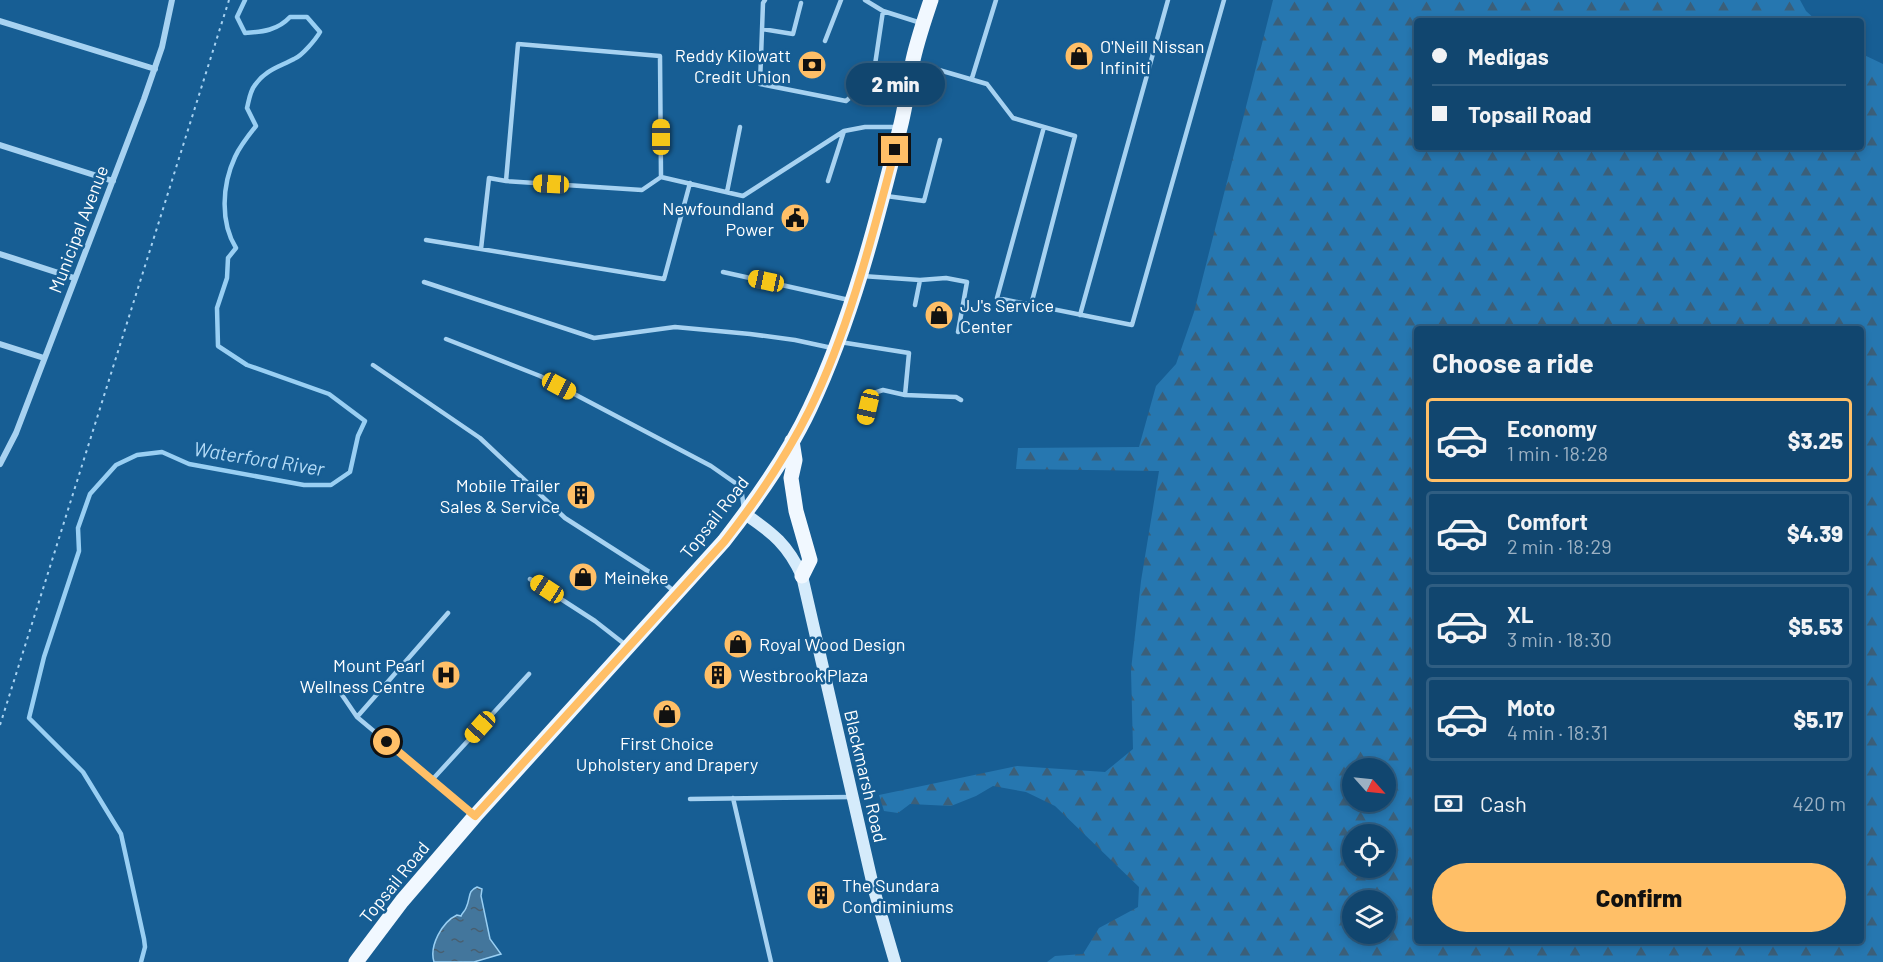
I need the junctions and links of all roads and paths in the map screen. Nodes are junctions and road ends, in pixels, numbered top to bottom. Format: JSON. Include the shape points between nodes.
{"nodes":[{"id":1,"x":172,"y":0,"type":"edge"},
{"id":2,"x":229,"y":0,"type":"edge"},
{"id":3,"x":765,"y":0,"type":"edge"},
{"id":4,"x":841,"y":0,"type":"edge"},
{"id":5,"x":865,"y":0,"type":"edge"},
{"id":6,"x":931,"y":0,"type":"edge"},
{"id":7,"x":996,"y":0,"type":"edge"},
{"id":8,"x":1168,"y":0,"type":"edge"},
{"id":9,"x":1224,"y":0,"type":"edge"},
{"id":10,"x":801,"y":3,"type":"dead end"},
{"id":11,"x":883,"y":11,"type":"junction"},
{"id":12,"x":0,"y":21,"type":"edge"},
{"id":13,"x":924,"y":24,"type":"junction"},
{"id":14,"x":762,"y":29,"type":"junction"},
{"id":15,"x":825,"y":41,"type":"dead end"},
{"id":16,"x":912,"y":62,"type":"junction"},
{"id":17,"x":155,"y":69,"type":"junction"},
{"id":18,"x":972,"y":78,"type":"junction"},
{"id":19,"x":740,"y":127,"type":"dead end"},
{"id":20,"x":901,"y":127,"type":"junction"},
{"id":21,"x":1044,"y":127,"type":"junction"},
{"id":22,"x":844,"y":131,"type":"junction"},
{"id":23,"x":940,"y":140,"type":"dead end"},
{"id":24,"x":0,"y":145,"type":"edge"},
{"id":25,"x":661,"y":177,"type":"junction"},
{"id":26,"x":113,"y":181,"type":"junction"},
{"id":27,"x":506,"y":181,"type":"junction"},
{"id":28,"x":828,"y":181,"type":"dead end"},
{"id":29,"x":690,"y":183,"type":"junction"},
{"id":30,"x":727,"y":192,"type":"junction"},
{"id":31,"x":883,"y":196,"type":"junction"},
{"id":32,"x":426,"y":240,"type":"dead end"},
{"id":33,"x":481,"y":249,"type":"junction"},
{"id":34,"x":0,"y":254,"type":"edge"},
{"id":35,"x":723,"y":272,"type":"dead end"},
{"id":36,"x":859,"y":276,"type":"junction"},
{"id":37,"x":74,"y":278,"type":"junction"},
{"id":38,"x":920,"y":280,"type":"junction"},
{"id":39,"x":424,"y":282,"type":"dead end"},
{"id":40,"x":852,"y":300,"type":"junction"},
{"id":41,"x":915,"y":304,"type":"dead end"},
{"id":42,"x":1031,"y":305,"type":"junction"},
{"id":43,"x":1080,"y":315,"type":"junction"},
{"id":44,"x":958,"y":332,"type":"dead end"},
{"id":45,"x":446,"y":339,"type":"dead end"},
{"id":46,"x":0,"y":345,"type":"edge"},
{"id":47,"x":836,"y":345,"type":"junction"},
{"id":48,"x":44,"y":358,"type":"junction"},
{"id":49,"x":373,"y":365,"type":"dead end"},
{"id":50,"x":905,"y":394,"type":"junction"},
{"id":51,"x":962,"y":400,"type":"dead end"},
{"id":52,"x":865,"y":421,"type":"dead end"},
{"id":53,"x":792,"y":441,"type":"junction"},
{"id":54,"x":0,"y":464,"type":"edge"},
{"id":55,"x":745,"y":514,"type":"junction"},
{"id":56,"x":802,"y":576,"type":"junction"},
{"id":57,"x":530,"y":579,"type":"dead end"},
{"id":58,"x":677,"y":594,"type":"junction"},
{"id":59,"x":448,"y":613,"type":"dead end"},
{"id":60,"x":629,"y":648,"type":"junction"},
{"id":61,"x":529,"y":674,"type":"dead end"},
{"id":62,"x":340,"y":692,"type":"dead end"},
{"id":63,"x":357,"y":717,"type":"junction"},
{"id":64,"x":0,"y":726,"type":"edge"},
{"id":65,"x":432,"y":780,"type":"junction"},
{"id":66,"x":852,"y":796,"type":"junction"},
{"id":67,"x":732,"y":798,"type":"junction"},
{"id":68,"x":690,"y":799,"type":"dead end"},
{"id":69,"x":475,"y":816,"type":"junction"},
{"id":70,"x":356,"y":962,"type":"edge"},
{"id":71,"x":771,"y":962,"type":"edge"},
{"id":72,"x":895,"y":962,"type":"edge"}],
"edges":[{"from":1,"to":17,"type":"street","name":"Municipal Avenue"},
{"from":2,"to":64,"type":"path"},
{"from":3,"to":14,"type":"lane"},
{"from":4,"to":15,"type":"lane"},
{"from":5,"to":11,"type":"lane"},
{"from":6,"to":13,"type":"main road","name":"Topsail Road"},
{"from":7,"to":18,"type":"lane"},
{"from":8,"to":43,"type":"lane"},
{"from":9,"to":43,"type":"lane","via":[[1132,325]]},
{"from":10,"to":14,"type":"lane","via":[[793,34]]},
{"from":11,"to":13,"type":"lane"},
{"from":11,"to":14,"type":"lane","via":[[873,78],[846,101],[760,84]]},
{"from":12,"to":17,"type":"street"},
{"from":13,"to":16,"type":"main road","name":"Topsail Road"},
{"from":16,"to":18,"type":"lane"},
{"from":16,"to":20,"type":"main road","name":"Topsail Road"},
{"from":17,"to":26,"type":"street","name":"Municipal Avenue"},
{"from":18,"to":21,"type":"lane","via":[[987,84],[1013,118]]},
{"from":19,"to":30,"type":"lane"},
{"from":20,"to":22,"type":"lane","via":[[865,126]]},
{"from":20,"to":31,"type":"main road","name":"Topsail Road"},
{"from":21,"to":42,"type":"lane","via":[[1075,136]]},
{"from":21,"to":42,"type":"lane","via":[[997,298]]},
{"from":22,"to":28,"type":"lane"},
{"from":22,"to":30,"type":"lane","via":[[743,196]]},
{"from":23,"to":31,"type":"lane","via":[[924,201]]},
{"from":24,"to":26,"type":"street"},
{"from":25,"to":27,"type":"lane","via":[[642,190]]},
{"from":25,"to":27,"type":"lane","via":[[660,56],[519,44]]},
{"from":25,"to":29,"type":"lane"},
{"from":26,"to":37,"type":"street","name":"Municipal Avenue"},
{"from":27,"to":33,"type":"lane","via":[[489,178]]},
{"from":29,"to":30,"type":"lane"},
{"from":29,"to":33,"type":"lane","via":[[664,279]]},
{"from":31,"to":36,"type":"main road","name":"Topsail Road"},
{"from":32,"to":33,"type":"lane"},
{"from":34,"to":37,"type":"street"},
{"from":35,"to":40,"type":"lane"},
{"from":36,"to":38,"type":"lane"},
{"from":36,"to":40,"type":"main road","name":"Topsail Road"},
{"from":37,"to":48,"type":"street","name":"Municipal Avenue"},
{"from":38,"to":41,"type":"lane"},
{"from":38,"to":44,"type":"lane","via":[[946,278],[967,282]]},
{"from":39,"to":47,"type":"lane","via":[[594,338],[675,327]]},
{"from":40,"to":47,"type":"main road","name":"Topsail Road"},
{"from":42,"to":43,"type":"lane"},
{"from":45,"to":55,"type":"lane","via":[[540,376],[711,466],[741,487]]},
{"from":46,"to":48,"type":"street"},
{"from":47,"to":50,"type":"lane","via":[[909,353]]},
{"from":47,"to":53,"type":"main road","name":"Topsail Road"},
{"from":48,"to":54,"type":"street","name":"Municipal Avenue"},
{"from":49,"to":58,"type":"lane","via":[[480,438],[566,518],[654,574]]},
{"from":50,"to":51,"type":"lane"},
{"from":50,"to":52,"type":"lane","via":[[883,390],[871,394]]},
{"from":53,"to":55,"type":"main road","name":"Topsail Road"},
{"from":53,"to":56,"type":"main road","via":[[795,460],[791,478],[810,560]]},
{"from":55,"to":56,"type":"main road","name":"Blackmarsh Road","via":[[784,544]]},
{"from":55,"to":58,"type":"main road","name":"Topsail Road"},
{"from":56,"to":66,"type":"main road","name":"Blackmarsh Road"},
{"from":57,"to":60,"type":"lane"},
{"from":58,"to":60,"type":"main road","name":"Topsail Road"},
{"from":59,"to":63,"type":"lane"},
{"from":60,"to":69,"type":"main road","name":"Topsail Road"},
{"from":61,"to":65,"type":"lane"},
{"from":62,"to":63,"type":"lane"},
{"from":63,"to":65,"type":"lane"},
{"from":65,"to":69,"type":"lane"},
{"from":66,"to":67,"type":"lane"},
{"from":66,"to":72,"type":"main road","name":"Blackmarsh Road"},
{"from":67,"to":68,"type":"lane"},
{"from":67,"to":71,"type":"lane"},
{"from":69,"to":70,"type":"main road","name":"Topsail Road"}]}
